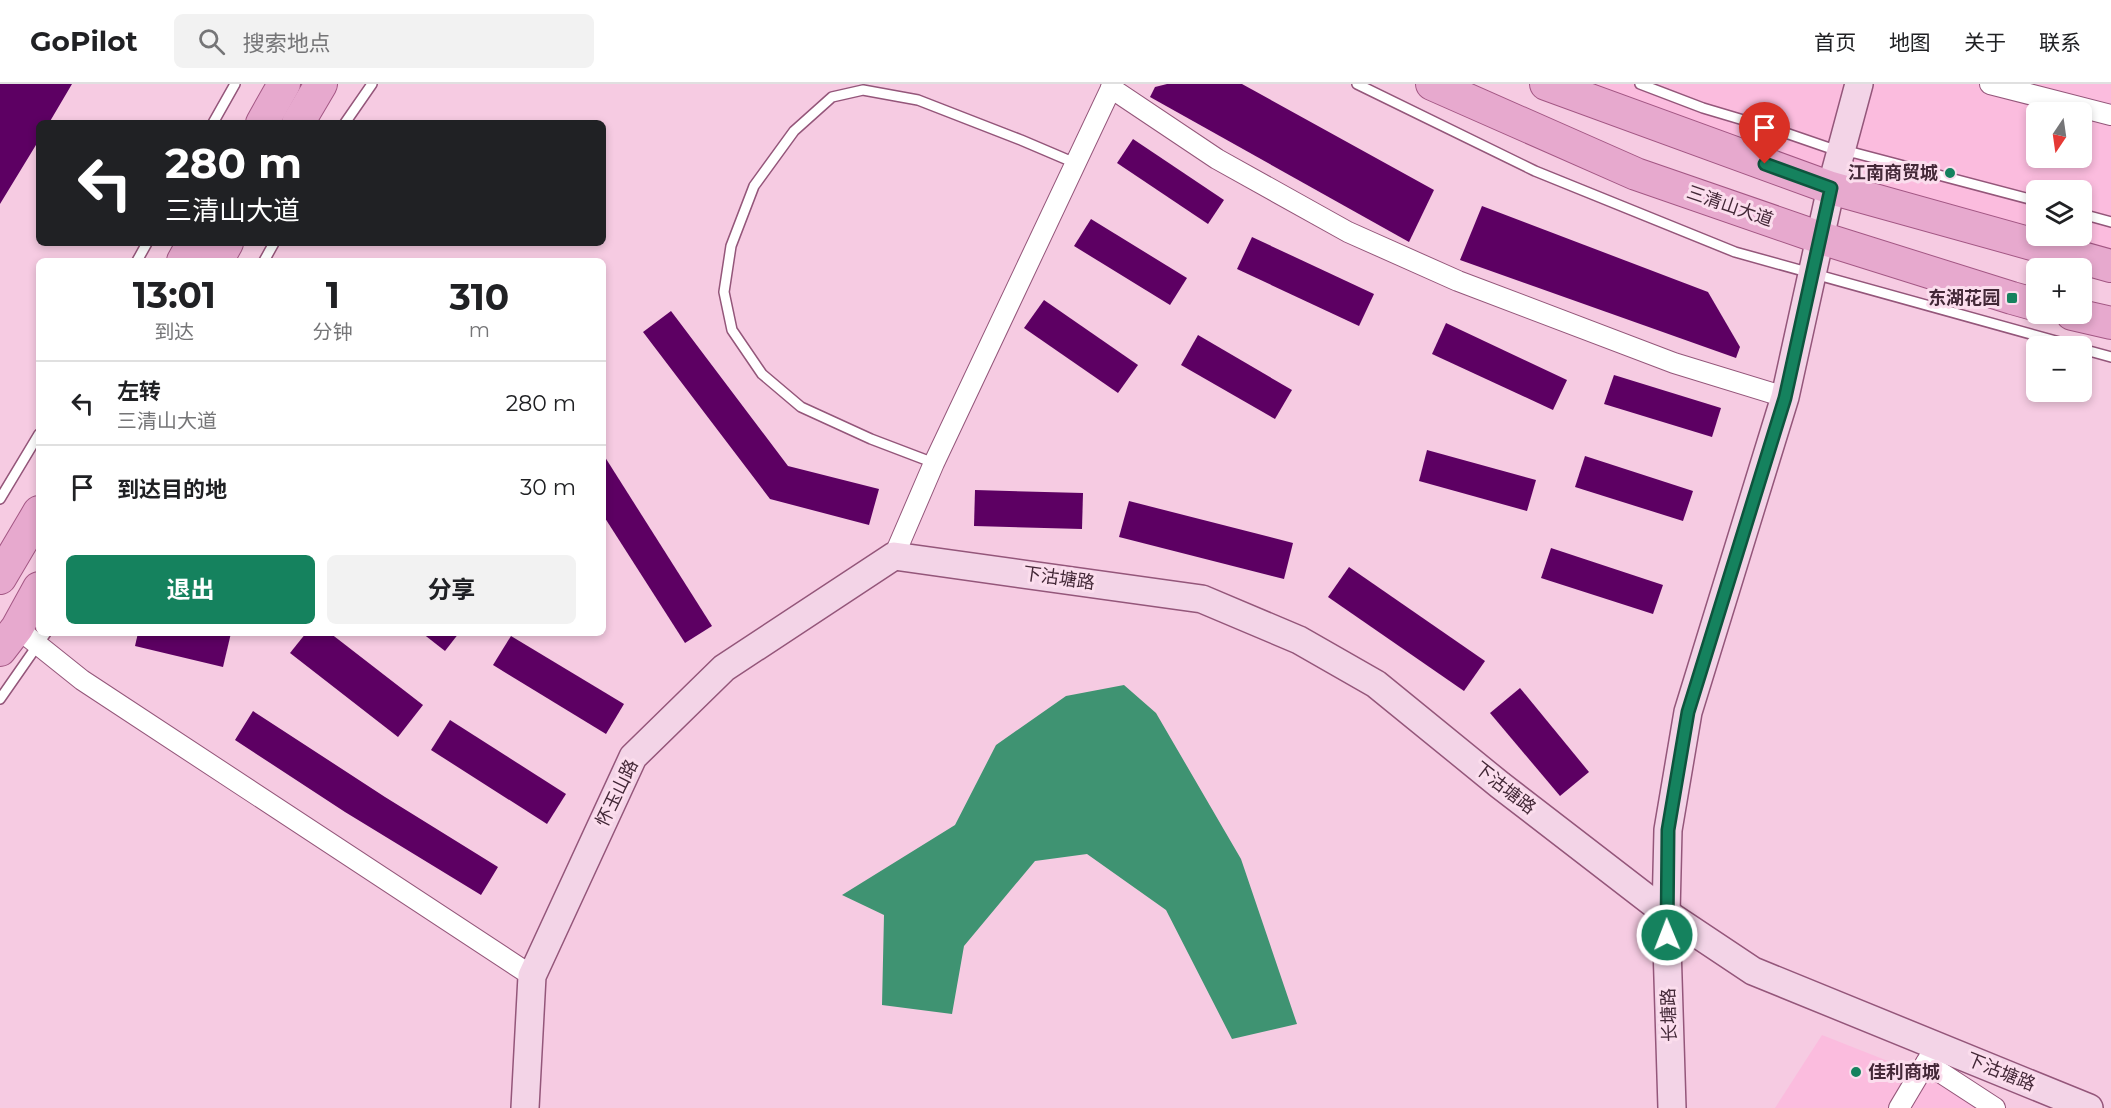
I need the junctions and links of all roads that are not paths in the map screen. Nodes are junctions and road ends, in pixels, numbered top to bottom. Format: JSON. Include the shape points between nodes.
{"nodes":[{"id":1,"x":235,"y":84,"type":"edge"},
{"id":2,"x":284,"y":84,"type":"edge"},
{"id":3,"x":321,"y":84,"type":"edge"},
{"id":4,"x":372,"y":84,"type":"edge"},
{"id":5,"x":1357,"y":84,"type":"edge"},
{"id":6,"x":1432,"y":84,"type":"edge"},
{"id":7,"x":1546,"y":84,"type":"edge"},
{"id":8,"x":1640,"y":84,"type":"edge"},
{"id":9,"x":1859,"y":84,"type":"edge"},
{"id":10,"x":1990,"y":84,"type":"edge"},
{"id":11,"x":1112,"y":86,"type":"edge"},
{"id":12,"x":2111,"y":115,"type":"edge"},
{"id":13,"x":215,"y":120,"type":"edge"},
{"id":14,"x":263,"y":120,"type":"edge"},
{"id":15,"x":300,"y":120,"type":"edge"},
{"id":16,"x":347,"y":120,"type":"edge"},
{"id":17,"x":1841,"y":152,"type":"junction"},
{"id":18,"x":1076,"y":163,"type":"junction"},
{"id":19,"x":1831,"y":188,"type":"junction"},
{"id":20,"x":2026,"y":198,"type":"edge"},
{"id":21,"x":2092,"y":217,"type":"edge"},
{"id":22,"x":2111,"y":222,"type":"edge"},
{"id":23,"x":1821,"y":238,"type":"junction"},
{"id":24,"x":2111,"y":266,"type":"edge"},
{"id":25,"x":1813,"y":274,"type":"junction"},
{"id":26,"x":2026,"y":302,"type":"edge"},
{"id":27,"x":2092,"y":319,"type":"edge"},
{"id":28,"x":2111,"y":323,"type":"edge"},
{"id":29,"x":2038,"y":336,"type":"edge"},
{"id":30,"x":2092,"y":352,"type":"edge"},
{"id":31,"x":2111,"y":357,"type":"edge"},
{"id":32,"x":1785,"y":398,"type":"junction"},
{"id":33,"x":36,"y":439,"type":"edge"},
{"id":34,"x":934,"y":463,"type":"junction"},
{"id":35,"x":0,"y":499,"type":"edge"},
{"id":36,"x":36,"y":516,"type":"edge"},
{"id":37,"x":894,"y":556,"type":"junction"},
{"id":38,"x":5,"y":560,"type":"edge"},
{"id":39,"x":36,"y":600,"type":"edge"},
{"id":40,"x":26,"y":639,"type":"edge"},
{"id":41,"x":0,"y":699,"type":"edge"},
{"id":42,"x":1666,"y":913,"type":"junction"},
{"id":43,"x":532,"y":976,"type":"junction"},
{"id":44,"x":1931,"y":1055,"type":"junction"},
{"id":45,"x":525,"y":1108,"type":"edge"},
{"id":46,"x":1672,"y":1108,"type":"edge"},
{"id":47,"x":1899,"y":1108,"type":"edge"},
{"id":48,"x":1995,"y":1108,"type":"edge"},
{"id":49,"x":2089,"y":1108,"type":"edge"}],
"edges":[{"from":1,"to":13,"type":"lane"},
{"from":2,"to":14,"type":"main road"},
{"from":3,"to":15,"type":"main road"},
{"from":4,"to":16,"type":"lane"},
{"from":5,"to":25,"type":"lane","via":[[1535,171],[1736,252]]},
{"from":6,"to":23,"type":"main road","name":"三清山大道","via":[[1636,174]]},
{"from":7,"to":19,"type":"main road"},
{"from":8,"to":17,"type":"lane"},
{"from":9,"to":17,"type":"street","name":"长塘路"},
{"from":10,"to":12,"type":"street"},
{"from":11,"to":18,"type":"street"},
{"from":11,"to":32,"type":"street","via":[[1217,159],[1348,232],[1458,280],[1663,359]]},
{"from":17,"to":19,"type":"street","name":"长塘路"},
{"from":17,"to":20,"type":"lane"},
{"from":18,"to":34,"type":"street"},
{"from":18,"to":34,"type":"lane","via":[[918,99],[862,90],[832,97],[794,131],[754,186],[731,246],[724,292],[732,330],[762,374],[801,407]]},
{"from":19,"to":23,"type":"street","name":"长塘路"},
{"from":19,"to":24,"type":"main road"},
{"from":21,"to":22,"type":"lane"},
{"from":23,"to":25,"type":"street","name":"长塘路"},
{"from":23,"to":26,"type":"main road","name":"三清山大道"},
{"from":25,"to":29,"type":"lane"},
{"from":25,"to":32,"type":"street","name":"长塘路"},
{"from":27,"to":28,"type":"main road"},
{"from":30,"to":31,"type":"lane"},
{"from":32,"to":42,"type":"street","name":"长塘路","via":[[1688,712],[1668,830]]},
{"from":33,"to":35,"type":"lane"},
{"from":34,"to":37,"type":"street"},
{"from":36,"to":38,"type":"main road"},
{"from":37,"to":42,"type":"street","name":"下沽塘路","via":[[1202,599],[1299,640],[1376,684]]},
{"from":37,"to":43,"type":"street","name":"怀玉山路","via":[[724,668],[633,757]]},
{"from":39,"to":40,"type":"main road"},
{"from":40,"to":41,"type":"lane"},
{"from":40,"to":43,"type":"street","via":[[82,680]]},
{"from":42,"to":44,"type":"street","name":"下沽塘路","via":[[1753,971]]},
{"from":42,"to":46,"type":"street","name":"长塘路"},
{"from":43,"to":45,"type":"street","name":"怀玉山路"},
{"from":44,"to":47,"type":"street"},
{"from":44,"to":48,"type":"street"},
{"from":44,"to":49,"type":"street","name":"下沽塘路"}]}
